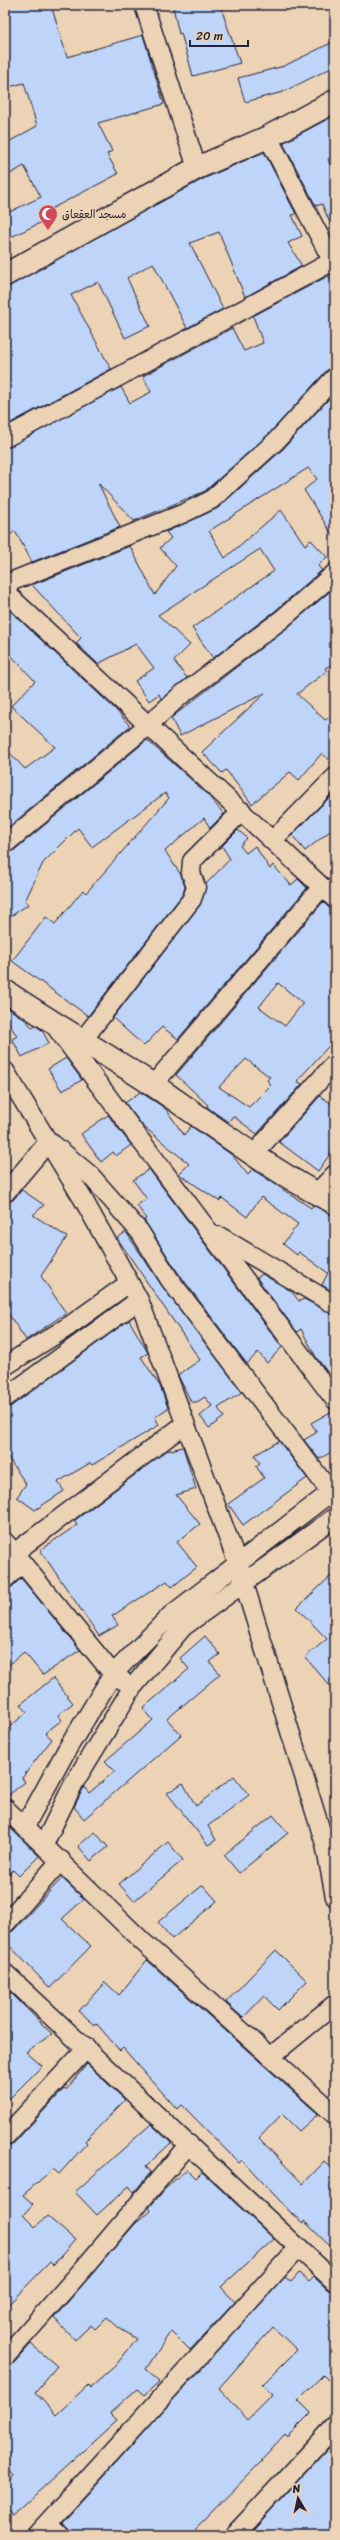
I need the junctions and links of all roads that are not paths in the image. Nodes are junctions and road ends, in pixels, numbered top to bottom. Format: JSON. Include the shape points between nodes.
{"nodes":[{"id":1,"x":144,"y":5,"type":"edge"},
{"id":2,"x":335,"y":101,"type":"edge"},
{"id":3,"x":268,"y":137,"type":"junction"},
{"id":4,"x":197,"y":168,"type":"junction"},
{"id":5,"x":334,"y":263,"type":"edge"},
{"id":6,"x":5,"y":275,"type":"edge"},
{"id":7,"x":335,"y":377,"type":"edge"},
{"id":8,"x":5,"y":438,"type":"edge"},
{"id":9,"x":335,"y":573,"type":"edge"},
{"id":10,"x":5,"y":584,"type":"edge"},
{"id":11,"x":5,"y":592,"type":"edge"},
{"id":12,"x":147,"y":726,"type":"junction"},
{"id":13,"x":335,"y":777,"type":"edge"},
{"id":14,"x":242,"y":811,"type":"junction"},
{"id":15,"x":273,"y":840,"type":"junction"},
{"id":16,"x":5,"y":844,"type":"edge"},
{"id":17,"x":328,"y":893,"type":"edge"},
{"id":18,"x":5,"y":990,"type":"edge"},
{"id":19,"x":55,"y":1024,"type":"junction"},
{"id":20,"x":82,"y":1041,"type":"junction"},
{"id":21,"x":335,"y":1063,"type":"edge"},
{"id":22,"x":5,"y":1071,"type":"edge"},
{"id":23,"x":152,"y":1085,"type":"junction"},
{"id":24,"x":49,"y":1141,"type":"junction"},
{"id":25,"x":253,"y":1155,"type":"junction"},
{"id":26,"x":335,"y":1174,"type":"edge"},
{"id":27,"x":5,"y":1193,"type":"edge"},
{"id":28,"x":316,"y":1194,"type":"junction"},
{"id":29,"x":335,"y":1203,"type":"edge"},
{"id":30,"x":212,"y":1232,"type":"junction"},
{"id":31,"x":129,"y":1283,"type":"junction"},
{"id":32,"x":139,"y":1300,"type":"junction"},
{"id":33,"x":335,"y":1305,"type":"edge"},
{"id":34,"x":5,"y":1366,"type":"edge"},
{"id":35,"x":5,"y":1398,"type":"edge"},
{"id":36,"x":335,"y":1400,"type":"edge"},
{"id":37,"x":184,"y":1424,"type":"junction"},
{"id":38,"x":334,"y":1493,"type":"edge"},
{"id":39,"x":335,"y":1517,"type":"edge"},
{"id":40,"x":14,"y":1553,"type":"edge"},
{"id":41,"x":238,"y":1564,"type":"junction"},
{"id":42,"x":5,"y":1579,"type":"edge"},
{"id":43,"x":244,"y":1582,"type":"junction"},
{"id":44,"x":196,"y":1606,"type":"junction"},
{"id":45,"x":113,"y":1674,"type":"junction"},
{"id":46,"x":132,"y":1688,"type":"junction"},
{"id":47,"x":5,"y":1808,"type":"edge"},
{"id":48,"x":25,"y":1826,"type":"junction"},
{"id":49,"x":44,"y":1844,"type":"junction"},
{"id":50,"x":61,"y":1860,"type":"junction"},
{"id":51,"x":335,"y":1897,"type":"edge"},
{"id":52,"x":5,"y":1924,"type":"edge"},
{"id":53,"x":5,"y":1973,"type":"edge"},
{"id":54,"x":335,"y":2004,"type":"edge"},
{"id":55,"x":87,"y":2048,"type":"junction"},
{"id":56,"x":270,"y":2057,"type":"junction"},
{"id":57,"x":335,"y":2115,"type":"edge"},
{"id":58,"x":5,"y":2137,"type":"edge"},
{"id":59,"x":189,"y":2144,"type":"junction"},
{"id":60,"x":298,"y":2248,"type":"junction"},
{"id":61,"x":335,"y":2282,"type":"edge"},
{"id":62,"x":5,"y":2357,"type":"edge"},
{"id":63,"x":335,"y":2426,"type":"edge"},
{"id":64,"x":48,"y":2531,"type":"edge"},
{"id":65,"x":234,"y":2535,"type":"edge"}],
"edges":[{"from":1,"to":4,"type":"street"},
{"from":2,"to":3,"type":"street"},
{"from":3,"to":4,"type":"street"},
{"from":3,"to":5,"type":"street"},
{"from":4,"to":6,"type":"street"},
{"from":5,"to":8,"type":"street"},
{"from":7,"to":10,"type":"street","via":[[276,441],[211,500],[182,514]]},
{"from":9,"to":12,"type":"street","via":[[282,619],[180,696]]},
{"from":11,"to":12,"type":"street"},
{"from":12,"to":14,"type":"street"},
{"from":12,"to":16,"type":"street"},
{"from":13,"to":15,"type":"street"},
{"from":14,"to":15,"type":"street"},
{"from":14,"to":20,"type":"street","via":[[192,861],[191,873],[196,888],[192,899]]},
{"from":15,"to":17,"type":"street"},
{"from":17,"to":23,"type":"street"},
{"from":18,"to":19,"type":"street"},
{"from":19,"to":20,"type":"street"},
{"from":19,"to":30,"type":"street","via":[[128,1126]]},
{"from":20,"to":23,"type":"street"},
{"from":21,"to":25,"type":"street"},
{"from":22,"to":24,"type":"street"},
{"from":23,"to":25,"type":"street"},
{"from":24,"to":27,"type":"street"},
{"from":24,"to":31,"type":"street"},
{"from":24,"to":38,"type":"street","via":[[90,1175],[140,1232],[170,1280]]},
{"from":25,"to":28,"type":"street"},
{"from":26,"to":28,"type":"street"},
{"from":28,"to":29,"type":"street"},
{"from":30,"to":33,"type":"street"},
{"from":30,"to":36,"type":"street"},
{"from":31,"to":32,"type":"street"},
{"from":31,"to":34,"type":"street","via":[[69,1326]]},
{"from":32,"to":35,"type":"street"},
{"from":32,"to":37,"type":"street"},
{"from":37,"to":40,"type":"street"},
{"from":37,"to":41,"type":"street"},
{"from":38,"to":41,"type":"street"},
{"from":39,"to":43,"type":"street"},
{"from":40,"to":42,"type":"street"},
{"from":40,"to":45,"type":"street"},
{"from":41,"to":43,"type":"street"},
{"from":41,"to":44,"type":"street"},
{"from":43,"to":44,"type":"street"},
{"from":43,"to":51,"type":"street","via":[[325,1844]]},
{"from":44,"to":45,"type":"street","via":[[171,1616]]},
{"from":44,"to":46,"type":"street","via":[[183,1627]]},
{"from":45,"to":46,"type":"street"},
{"from":45,"to":48,"type":"street","via":[[66,1751]]},
{"from":46,"to":49,"type":"street","via":[[74,1783]]},
{"from":47,"to":48,"type":"street"},
{"from":48,"to":49,"type":"street"},
{"from":49,"to":50,"type":"street"},
{"from":50,"to":52,"type":"street"},
{"from":50,"to":56,"type":"street","via":[[143,1942]]},
{"from":53,"to":55,"type":"street"},
{"from":54,"to":56,"type":"street"},
{"from":55,"to":58,"type":"street"},
{"from":55,"to":59,"type":"street"},
{"from":56,"to":57,"type":"street"},
{"from":59,"to":60,"type":"street"},
{"from":59,"to":62,"type":"street"},
{"from":60,"to":61,"type":"street"},
{"from":60,"to":64,"type":"street"},
{"from":63,"to":65,"type":"street"}]}
